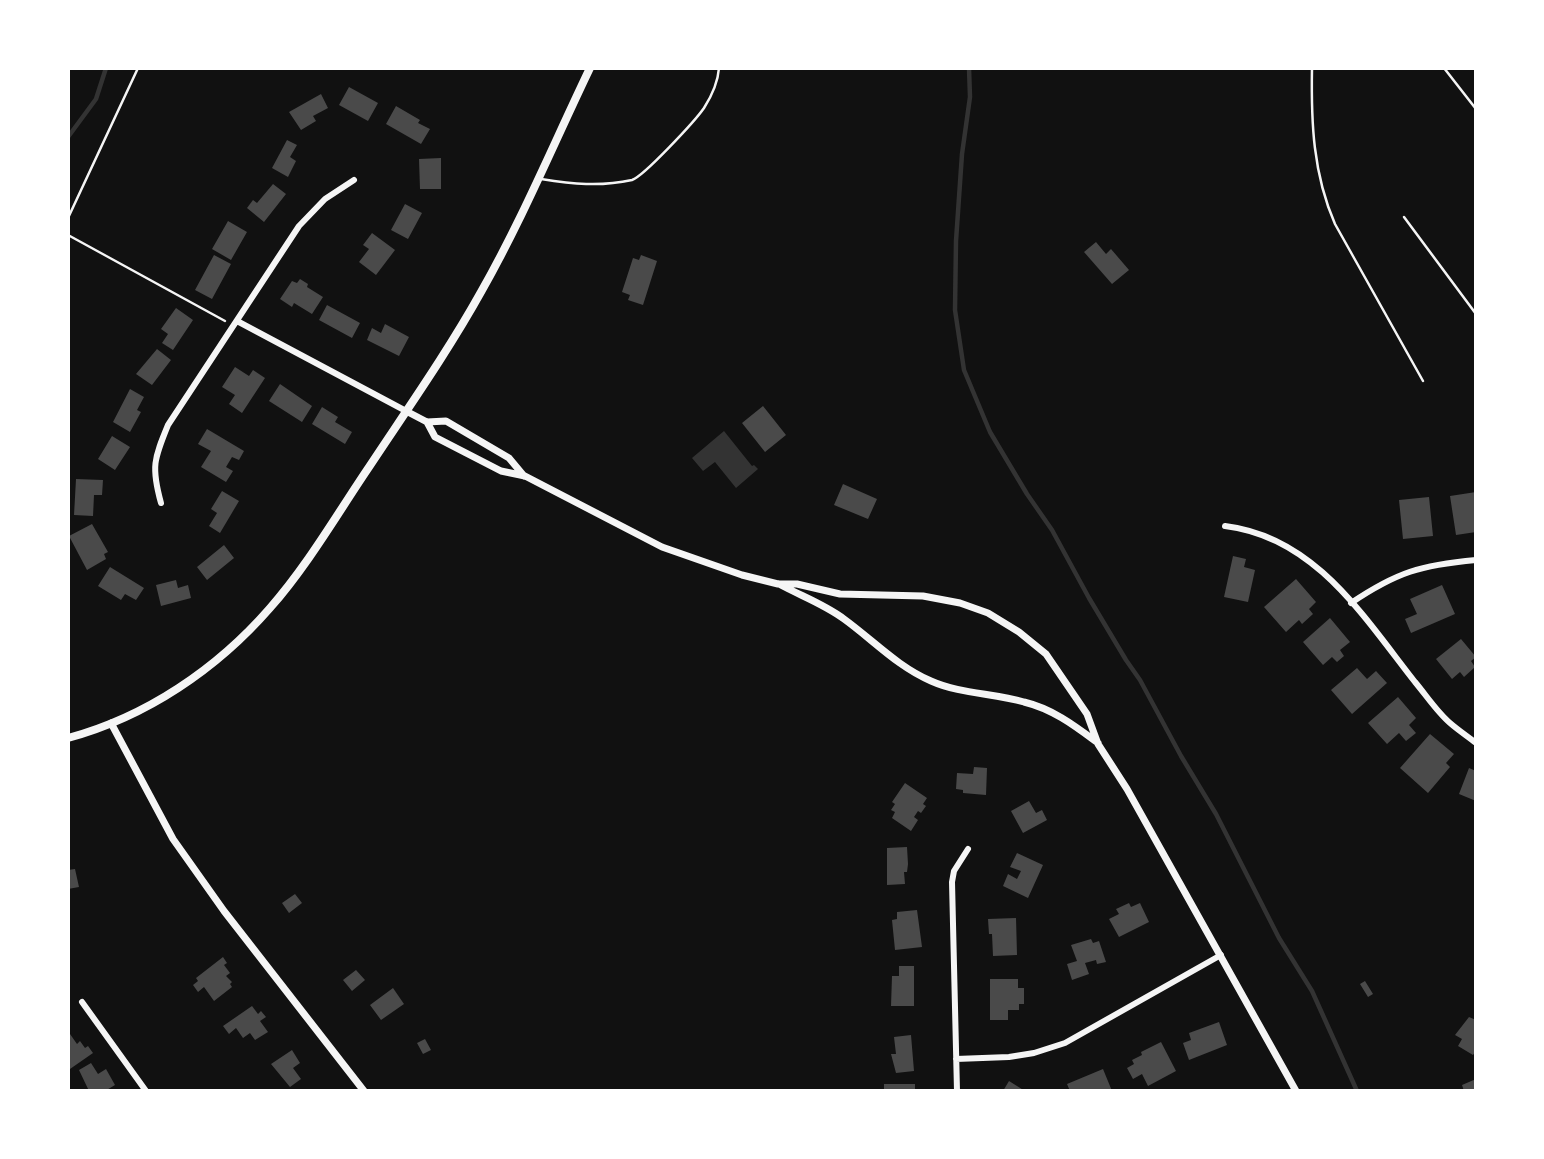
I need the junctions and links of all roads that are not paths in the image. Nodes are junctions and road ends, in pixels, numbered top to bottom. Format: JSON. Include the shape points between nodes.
{"nodes":[{"id":1,"x":590,"y":68,"type":"edge"},
{"id":2,"x":719,"y":68,"type":"edge"},
{"id":3,"x":1312,"y":68,"type":"edge"},
{"id":4,"x":1444,"y":68,"type":"edge"},
{"id":5,"x":1476,"y":109,"type":"edge"},
{"id":6,"x":538,"y":178,"type":"junction"},
{"id":7,"x":354,"y":180,"type":"dead end"},
{"id":8,"x":237,"y":321,"type":"junction"},
{"id":9,"x":1423,"y":381,"type":"dead end"},
{"id":10,"x":406,"y":411,"type":"junction"},
{"id":11,"x":426,"y":422,"type":"junction"},
{"id":12,"x":525,"y":476,"type":"junction"},
{"id":13,"x":161,"y":503,"type":"dead end"},
{"id":14,"x":1225,"y":526,"type":"dead end"},
{"id":15,"x":1476,"y":560,"type":"edge"},
{"id":16,"x":778,"y":584,"type":"junction"},
{"id":17,"x":1351,"y":603,"type":"junction"},
{"id":18,"x":111,"y":723,"type":"junction"},
{"id":19,"x":68,"y":738,"type":"edge"},
{"id":20,"x":1476,"y":743,"type":"edge"},
{"id":21,"x":1098,"y":744,"type":"junction"},
{"id":22,"x":968,"y":849,"type":"dead end"},
{"id":23,"x":1221,"y":955,"type":"junction"},
{"id":24,"x":82,"y":1002,"type":"dead end"},
{"id":25,"x":956,"y":1059,"type":"junction"},
{"id":26,"x":146,"y":1091,"type":"edge"},
{"id":27,"x":364,"y":1091,"type":"edge"},
{"id":28,"x":957,"y":1091,"type":"edge"},
{"id":29,"x":1296,"y":1091,"type":"edge"}],
"edges":[{"from":1,"to":6,"type":"main road"},
{"from":2,"to":6,"type":"lane","via":[[704,108],[635,179],[584,186]]},
{"from":3,"to":9,"type":"lane","via":[[1314,155],[1324,198]]},
{"from":4,"to":5,"type":"lane"},
{"from":6,"to":10,"type":"main road","via":[[481,292]]},
{"from":7,"to":8,"type":"street","via":[[304,220]]},
{"from":8,"to":10,"type":"street"},
{"from":8,"to":13,"type":"street","via":[[168,425],[154,462]]},
{"from":10,"to":11,"type":"street"},
{"from":10,"to":18,"type":"main road","via":[[271,608],[211,665],[176,690]]},
{"from":11,"to":12,"type":"street","via":[[435,438],[501,471]]},
{"from":11,"to":12,"type":"street","via":[[446,421],[509,458]]},
{"from":12,"to":16,"type":"street","via":[[680,555]]},
{"from":14,"to":17,"type":"street","via":[[1249,529],[1297,551]]},
{"from":15,"to":17,"type":"street","via":[[1395,576]]},
{"from":16,"to":21,"type":"street","via":[[824,606],[930,681],[1048,710]]},
{"from":16,"to":21,"type":"street","via":[[840,594],[923,596],[988,613],[1046,654],[1087,714]]},
{"from":17,"to":20,"type":"street","via":[[1448,722]]},
{"from":18,"to":19,"type":"main road"},
{"from":18,"to":27,"type":"street","via":[[173,839]]},
{"from":21,"to":23,"type":"street"},
{"from":22,"to":25,"type":"street","via":[[952,882]]},
{"from":23,"to":25,"type":"street","via":[[1065,1043],[1009,1057]]},
{"from":23,"to":29,"type":"street"},
{"from":24,"to":26,"type":"street"},
{"from":25,"to":28,"type":"street"}]}
